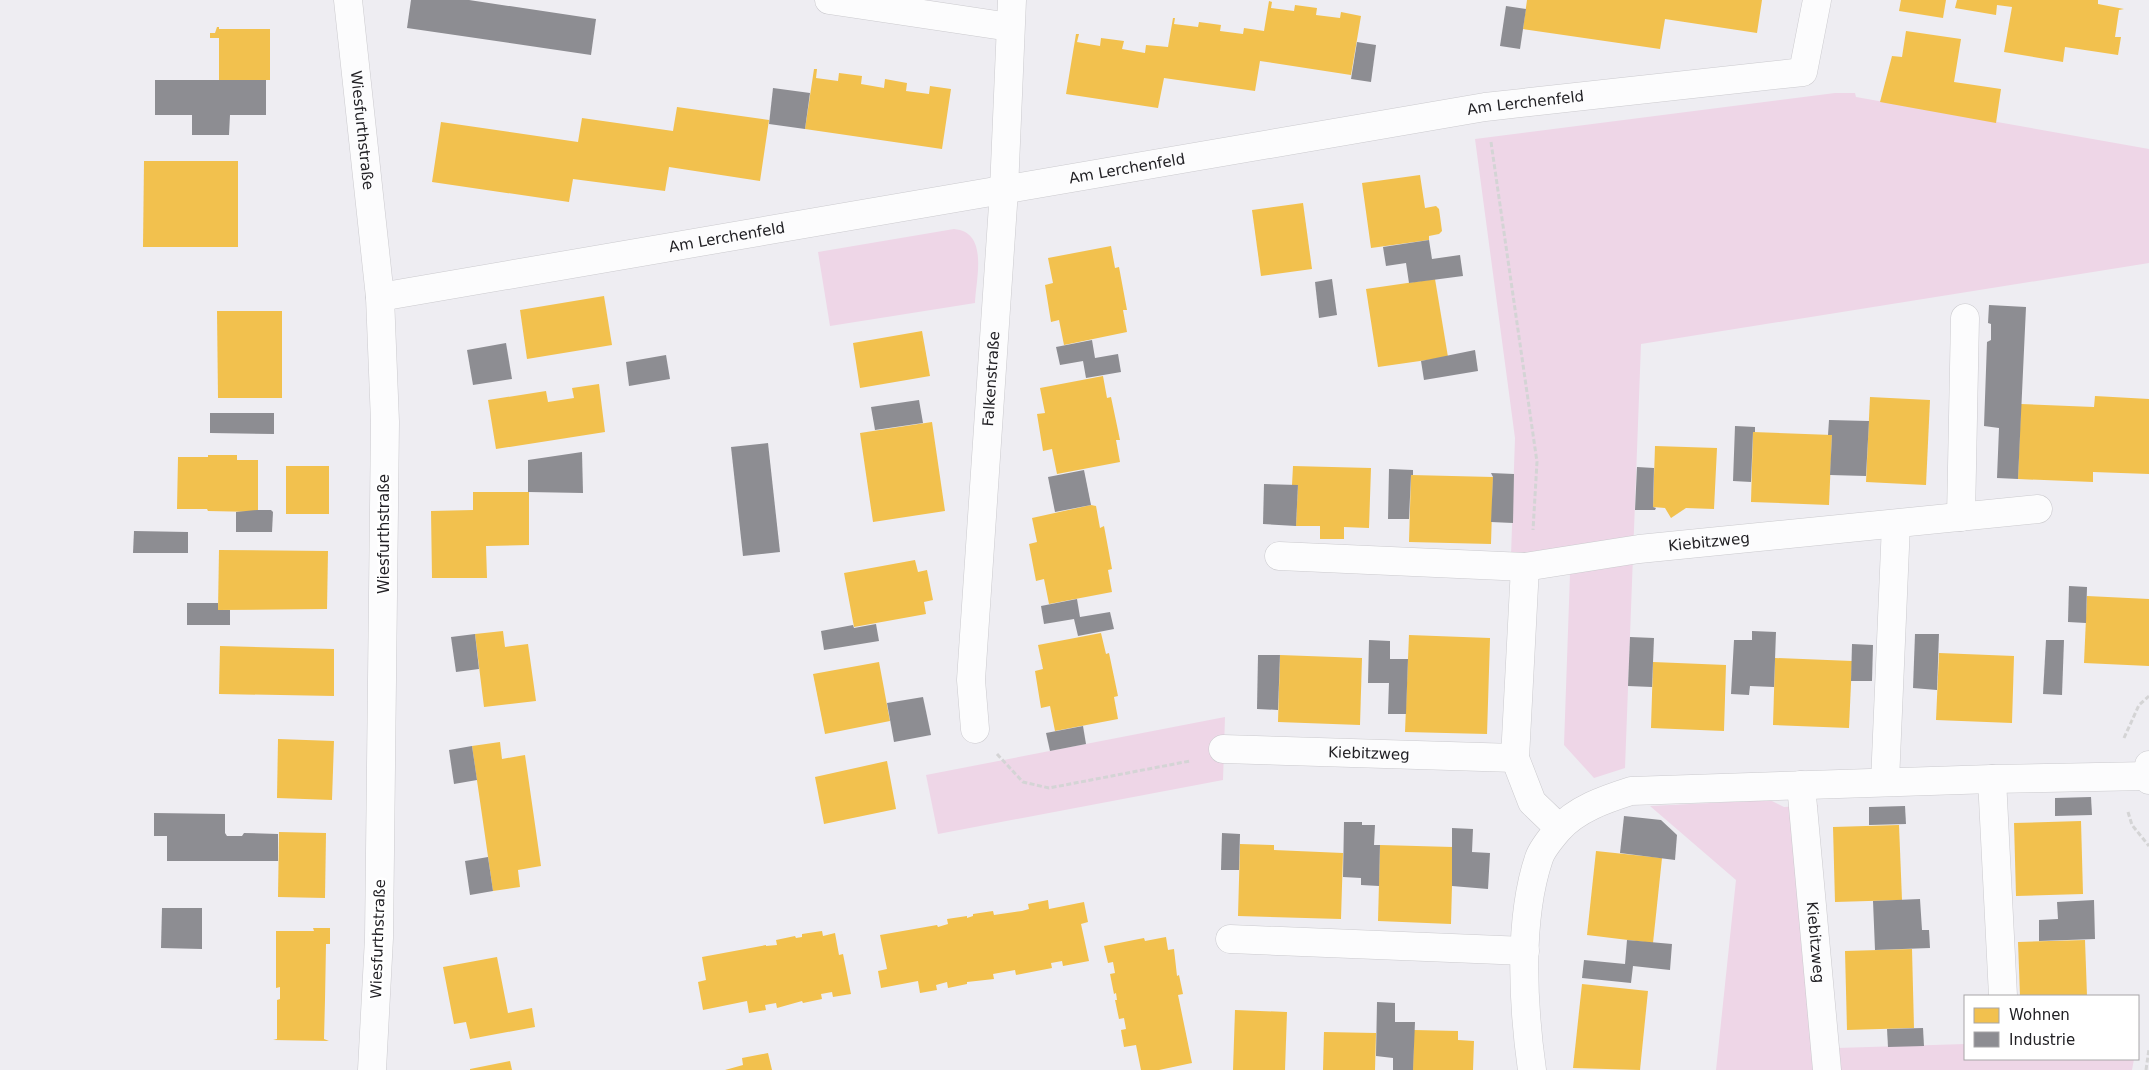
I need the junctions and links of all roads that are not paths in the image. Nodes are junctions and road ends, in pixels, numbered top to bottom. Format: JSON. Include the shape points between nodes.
{"nodes":[{"id":1,"x":348,"y":0,"type":"edge"},
{"id":2,"x":829,"y":0,"type":"edge"},
{"id":3,"x":1012,"y":0,"type":"edge"},
{"id":4,"x":1817,"y":0,"type":"edge"},
{"id":5,"x":1010,"y":27,"type":"junction"},
{"id":6,"x":1004,"y":190,"type":"junction"},
{"id":7,"x":380,"y":297,"type":"junction"},
{"id":8,"x":1965,"y":318,"type":"dead end"},
{"id":9,"x":2038,"y":509,"type":"dead end"},
{"id":10,"x":1961,"y":517,"type":"junction"},
{"id":11,"x":1896,"y":524,"type":"junction"},
{"id":12,"x":1278,"y":556,"type":"dead end"},
{"id":13,"x":1525,"y":567,"type":"junction"},
{"id":14,"x":975,"y":729,"type":"road end"},
{"id":15,"x":1223,"y":749,"type":"road end"},
{"id":16,"x":1515,"y":758,"type":"junction"},
{"id":17,"x":2149,"y":774,"type":"edge"},
{"id":18,"x":1992,"y":779,"type":"junction"},
{"id":19,"x":1885,"y":782,"type":"junction"},
{"id":20,"x":1801,"y":785,"type":"junction"},
{"id":21,"x":1559,"y":828,"type":"junction"},
{"id":22,"x":1230,"y":939,"type":"dead end"},
{"id":23,"x":1526,"y":950,"type":"junction"},
{"id":24,"x":2003,"y":995,"type":"edge"},
{"id":25,"x":372,"y":1070,"type":"edge"},
{"id":26,"x":1532,"y":1070,"type":"edge"},
{"id":27,"x":1827,"y":1070,"type":"edge"}],
"edges":[{"from":1,"to":7,"type":"street","name":"Wiesfurthstraße"},
{"from":2,"to":5,"type":"street"},
{"from":3,"to":5,"type":"street","name":"Falkenstraße"},
{"from":4,"to":6,"type":"street","name":"Am Lerchenfeld","via":[[1802,72],[1485,107]]},
{"from":5,"to":6,"type":"street","name":"Falkenstraße"},
{"from":6,"to":7,"type":"street","name":"Am Lerchenfeld"},
{"from":6,"to":14,"type":"street","name":"Falkenstraße","via":[[971,680]]},
{"from":7,"to":25,"type":"street","name":"Wiesfurthstraße","via":[[385,422],[384,599],[379,938]]},
{"from":8,"to":10,"type":"street"},
{"from":9,"to":10,"type":"street","name":"Kiebitzweg"},
{"from":10,"to":11,"type":"street","name":"Kiebitzweg"},
{"from":11,"to":13,"type":"street","name":"Kiebitzweg","via":[[1639,549]]},
{"from":11,"to":19,"type":"street"},
{"from":12,"to":13,"type":"street","name":"Kiebitzweg"},
{"from":13,"to":16,"type":"street"},
{"from":15,"to":16,"type":"street","name":"Kiebitzweg"},
{"from":16,"to":21,"type":"street","via":[[1532,802]]},
{"from":17,"to":18,"type":"street"},
{"from":18,"to":19,"type":"street"},
{"from":18,"to":24,"type":"street"},
{"from":19,"to":20,"type":"street"},
{"from":20,"to":21,"type":"street","via":[[1631,791],[1594,803]]},
{"from":20,"to":27,"type":"street","name":"Kiebitzweg"},
{"from":21,"to":23,"type":"street","via":[[1539,856],[1528,910]]},
{"from":22,"to":23,"type":"street"},
{"from":23,"to":26,"type":"street","via":[[1526,1029]]}]}
